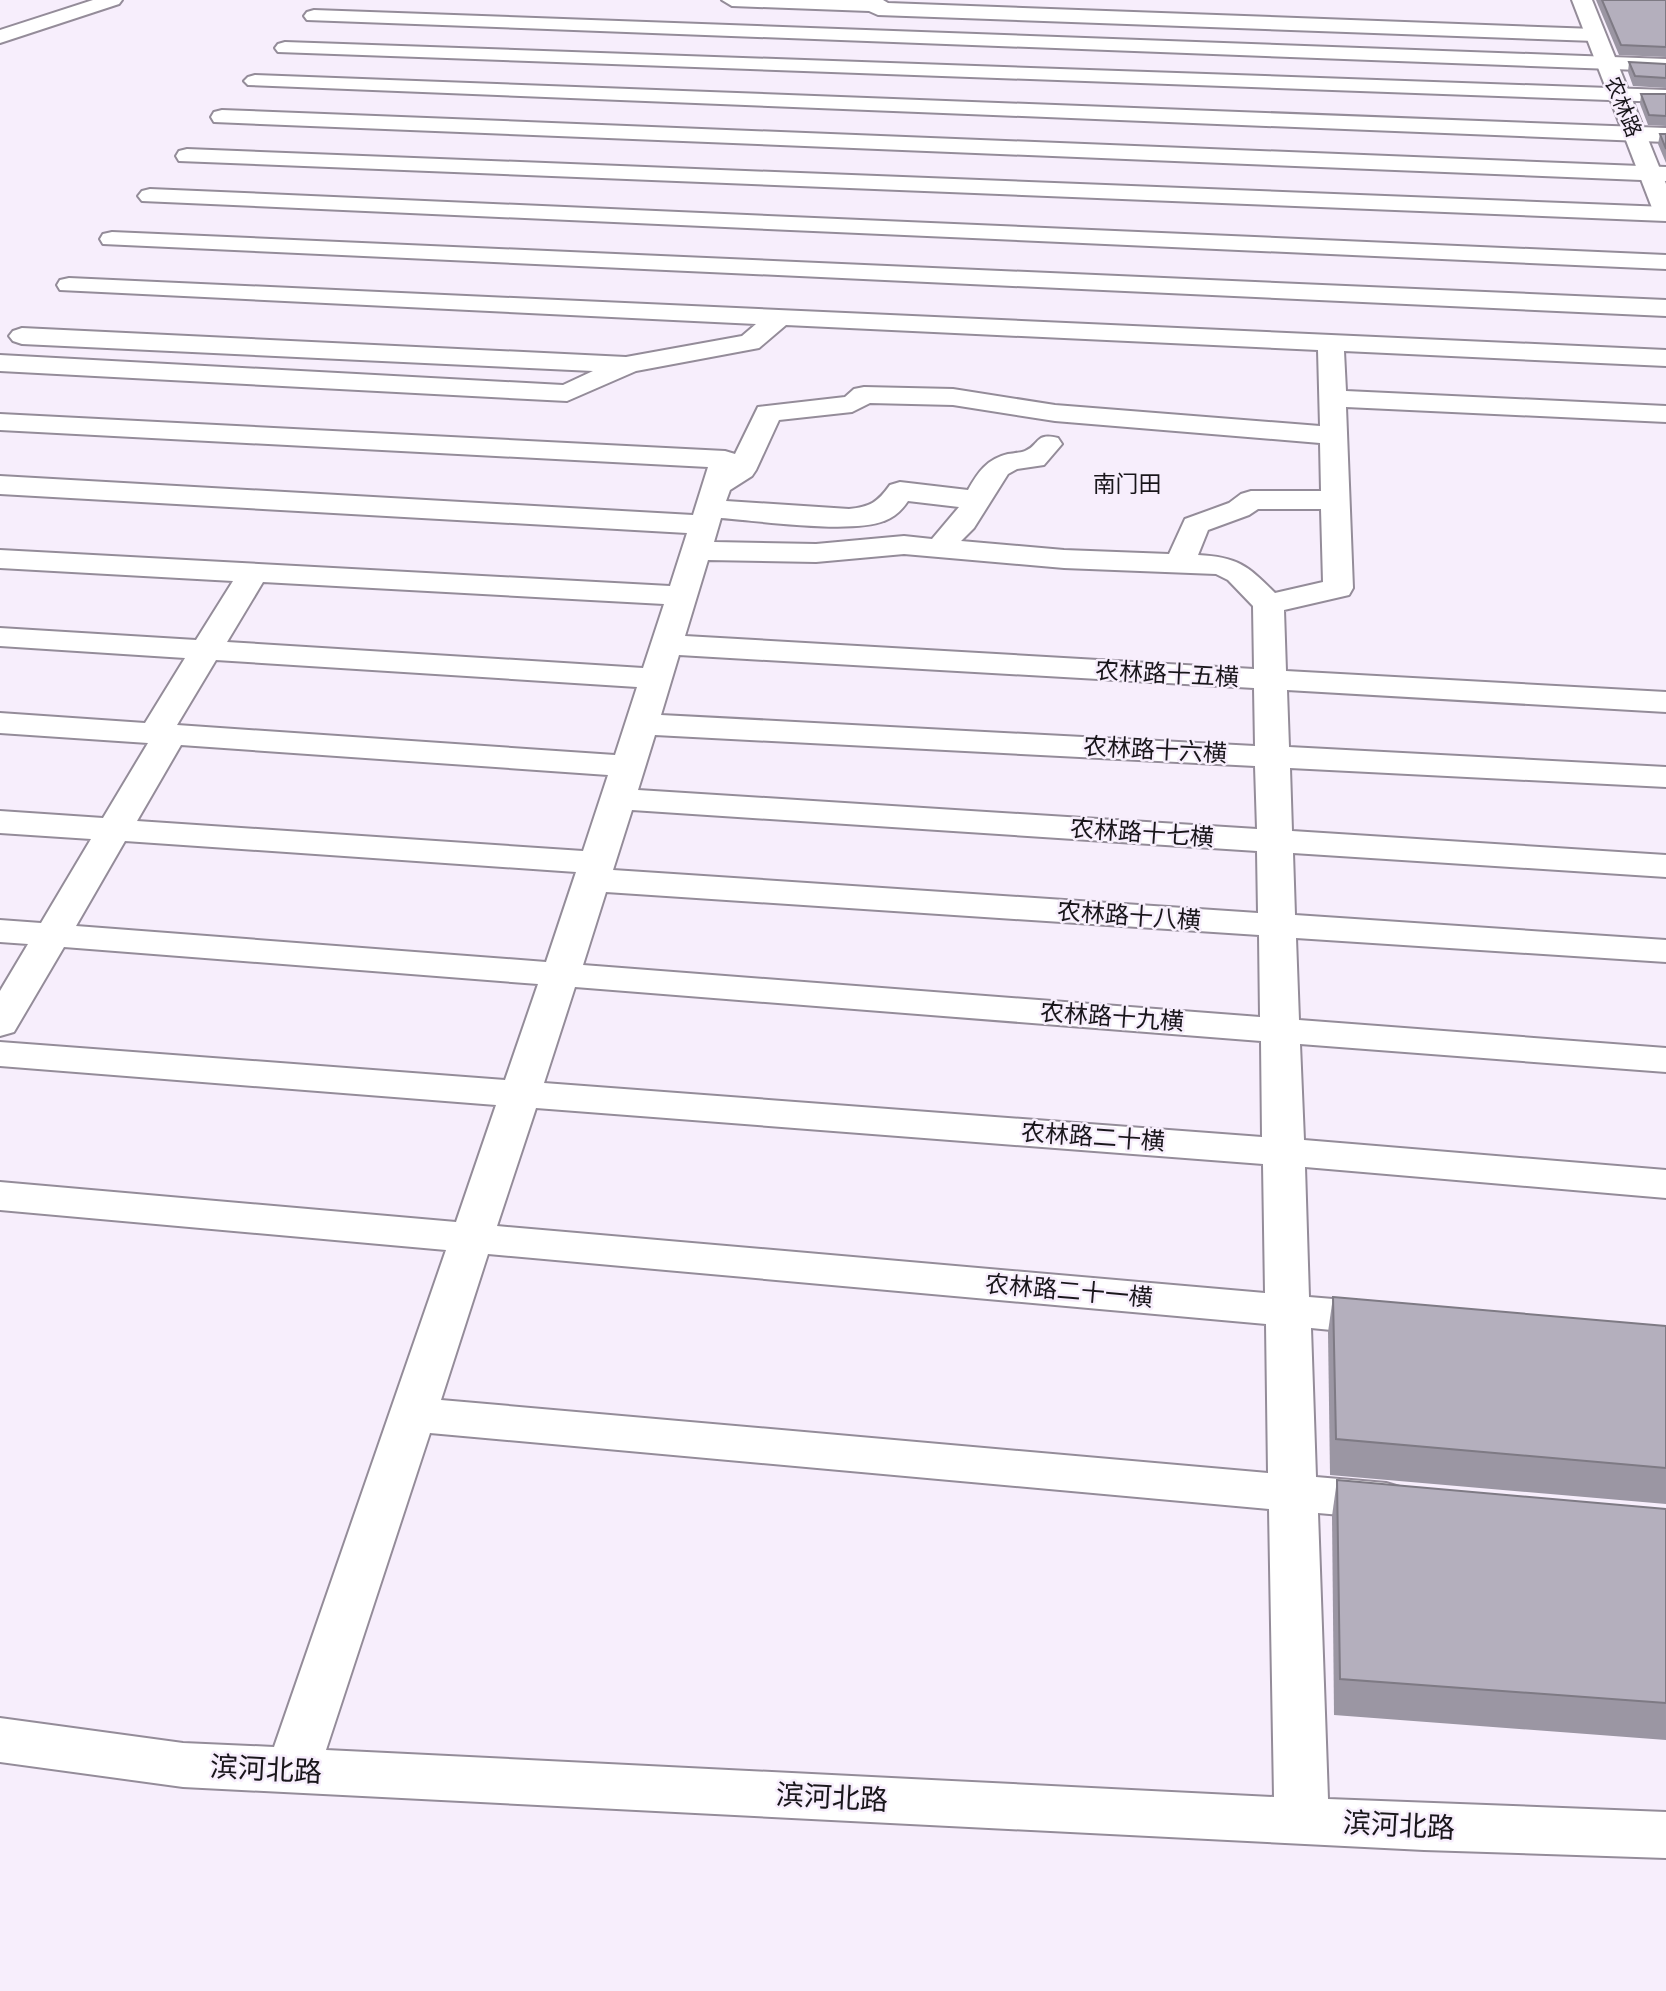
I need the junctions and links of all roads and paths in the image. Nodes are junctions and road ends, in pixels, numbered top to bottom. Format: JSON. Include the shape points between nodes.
{"nodes":[{"id":1,"x":112,"y":0,"type":"edge"},
{"id":2,"x":535,"y":0,"type":"edge"},
{"id":3,"x":732,"y":0,"type":"edge"},
{"id":4,"x":1582,"y":0,"type":"edge"},
{"id":5,"x":880,"y":5,"type":"edge"},
{"id":6,"x":321,"y":8,"type":"edge"},
{"id":7,"x":1148,"y":9,"type":"edge"},
{"id":8,"x":519,"y":24,"type":"junction"},
{"id":9,"x":1595,"y":35,"type":"junction"},
{"id":10,"x":869,"y":36,"type":"junction"},
{"id":11,"x":0,"y":37,"type":"edge"},
{"id":12,"x":1145,"y":46,"type":"junction"},
{"id":13,"x":285,"y":48,"type":"junction"},
{"id":14,"x":497,"y":55,"type":"junction"},
{"id":15,"x":1605,"y":63,"type":"junction"},
{"id":16,"x":1666,"y":65,"type":"edge"},
{"id":17,"x":858,"y":68,"type":"junction"},
{"id":18,"x":1143,"y":78,"type":"junction"},
{"id":19,"x":255,"y":81,"type":"junction"},
{"id":20,"x":473,"y":89,"type":"junction"},
{"id":21,"x":1617,"y":94,"type":"junction"},
{"id":22,"x":1666,"y":96,"type":"edge"},
{"id":23,"x":845,"y":103,"type":"junction"},
{"id":24,"x":1141,"y":115,"type":"junction"},
{"id":25,"x":222,"y":117,"type":"junction"},
{"id":26,"x":447,"y":126,"type":"junction"},
{"id":27,"x":1634,"y":134,"type":"junction"},
{"id":28,"x":1666,"y":135,"type":"edge"},
{"id":29,"x":826,"y":141,"type":"junction"},
{"id":30,"x":1139,"y":153,"type":"junction"},
{"id":31,"x":187,"y":156,"type":"junction"},
{"id":32,"x":420,"y":165,"type":"junction"},
{"id":33,"x":1658,"y":174,"type":"edge"},
{"id":34,"x":807,"y":180,"type":"junction"},
{"id":35,"x":1137,"y":193,"type":"junction"},
{"id":36,"x":393,"y":206,"type":"junction"},
{"id":37,"x":1666,"y":214,"type":"edge"},
{"id":38,"x":131,"y":217,"type":"junction"},
{"id":39,"x":792,"y":224,"type":"junction"},
{"id":40,"x":1134,"y":239,"type":"junction"},
{"id":41,"x":1666,"y":262,"type":"edge"},
{"id":42,"x":777,"y":268,"type":"junction"},
{"id":43,"x":83,"y":270,"type":"junction"},
{"id":44,"x":1130,"y":284,"type":"junction"},
{"id":45,"x":331,"y":298,"type":"junction"},
{"id":46,"x":1666,"y":308,"type":"edge"},
{"id":47,"x":770,"y":317,"type":"junction"},
{"id":48,"x":1127,"y":333,"type":"junction"},
{"id":49,"x":22,"y":336,"type":"junction"},
{"id":50,"x":1331,"y":343,"type":"junction"},
{"id":51,"x":1666,"y":358,"type":"edge"},
{"id":52,"x":0,"y":362,"type":"edge"},
{"id":53,"x":629,"y":364,"type":"junction"},
{"id":54,"x":1332,"y":398,"type":"junction"},
{"id":55,"x":1666,"y":414,"type":"edge"},
{"id":56,"x":0,"y":422,"type":"edge"},
{"id":57,"x":1334,"y":436,"type":"junction"},
{"id":58,"x":1048,"y":443,"type":"dead end"},
{"id":59,"x":0,"y":485,"type":"edge"},
{"id":60,"x":977,"y":500,"type":"junction"},
{"id":61,"x":1336,"y":500,"type":"junction"},
{"id":62,"x":707,"y":518,"type":"junction"},
{"id":63,"x":941,"y":549,"type":"junction"},
{"id":64,"x":0,"y":559,"type":"edge"},
{"id":65,"x":1180,"y":563,"type":"junction"},
{"id":66,"x":253,"y":573,"type":"junction"},
{"id":67,"x":683,"y":596,"type":"junction"},
{"id":68,"x":1268,"y":604,"type":"junction"},
{"id":69,"x":0,"y":638,"type":"edge"},
{"id":70,"x":668,"y":645,"type":"junction"},
{"id":71,"x":203,"y":650,"type":"junction"},
{"id":72,"x":657,"y":679,"type":"junction"},
{"id":73,"x":1270,"y":680,"type":"junction"},
{"id":74,"x":1666,"y":702,"type":"edge"},
{"id":75,"x":0,"y":723,"type":"edge"},
{"id":76,"x":643,"y":724,"type":"junction"},
{"id":77,"x":162,"y":734,"type":"junction"},
{"id":78,"x":1272,"y":756,"type":"junction"},
{"id":79,"x":629,"y":766,"type":"junction"},
{"id":80,"x":1666,"y":777,"type":"edge"},
{"id":81,"x":618,"y":799,"type":"junction"},
{"id":82,"x":0,"y":822,"type":"edge"},
{"id":83,"x":114,"y":830,"type":"junction"},
{"id":84,"x":1275,"y":841,"type":"junction"},
{"id":85,"x":1666,"y":866,"type":"edge"},
{"id":86,"x":595,"y":872,"type":"junction"},
{"id":87,"x":1277,"y":926,"type":"junction"},
{"id":88,"x":0,"y":931,"type":"edge"},
{"id":89,"x":52,"y":935,"type":"junction"},
{"id":90,"x":1666,"y":951,"type":"edge"},
{"id":91,"x":559,"y":975,"type":"junction"},
{"id":92,"x":0,"y":1024,"type":"edge"},
{"id":93,"x":1280,"y":1030,"type":"junction"},
{"id":94,"x":0,"y":1054,"type":"edge"},
{"id":95,"x":1666,"y":1060,"type":"edge"},
{"id":96,"x":519,"y":1094,"type":"junction"},
{"id":97,"x":1284,"y":1152,"type":"junction"},
{"id":98,"x":1666,"y":1184,"type":"edge"},
{"id":99,"x":0,"y":1196,"type":"edge"},
{"id":100,"x":472,"y":1237,"type":"junction"},
{"id":101,"x":1288,"y":1310,"type":"junction"},
{"id":102,"x":1423,"y":1322,"type":"edge"},
{"id":103,"x":412,"y":1414,"type":"junction"},
{"id":104,"x":1293,"y":1492,"type":"junction"},
{"id":105,"x":1431,"y":1504,"type":"edge"},
{"id":106,"x":0,"y":1740,"type":"edge"},
{"id":107,"x":293,"y":1770,"type":"junction"},
{"id":108,"x":1302,"y":1821,"type":"junction"},
{"id":109,"x":1666,"y":1835,"type":"edge"}],
"edges":[{"from":1,"to":11,"type":"street"},
{"from":2,"to":8,"type":"street"},
{"from":3,"to":5,"type":"street"},
{"from":4,"to":9,"type":"street","name":"农林路"},
{"from":5,"to":7,"type":"street"},
{"from":5,"to":10,"type":"street"},
{"from":6,"to":8,"type":"street"},
{"from":6,"to":13,"type":"street"},
{"from":7,"to":9,"type":"street"},
{"from":7,"to":12,"type":"street"},
{"from":8,"to":10,"type":"street"},
{"from":8,"to":14,"type":"street"},
{"from":9,"to":15,"type":"street","name":"农林路"},
{"from":10,"to":12,"type":"street"},
{"from":10,"to":17,"type":"street"},
{"from":12,"to":15,"type":"street"},
{"from":12,"to":18,"type":"street"},
{"from":13,"to":14,"type":"street"},
{"from":13,"to":19,"type":"street"},
{"from":14,"to":17,"type":"street"},
{"from":14,"to":20,"type":"street"},
{"from":15,"to":16,"type":"street"},
{"from":15,"to":21,"type":"street","name":"农林路"},
{"from":17,"to":18,"type":"street"},
{"from":17,"to":23,"type":"street"},
{"from":18,"to":21,"type":"street"},
{"from":18,"to":24,"type":"street"},
{"from":19,"to":20,"type":"street"},
{"from":19,"to":25,"type":"street"},
{"from":20,"to":23,"type":"street"},
{"from":20,"to":26,"type":"street"},
{"from":21,"to":22,"type":"street"},
{"from":21,"to":27,"type":"street","name":"农林路"},
{"from":23,"to":24,"type":"street"},
{"from":23,"to":29,"type":"street"},
{"from":24,"to":27,"type":"street"},
{"from":24,"to":30,"type":"street"},
{"from":25,"to":26,"type":"street"},
{"from":25,"to":31,"type":"street"},
{"from":26,"to":29,"type":"street"},
{"from":26,"to":32,"type":"street"},
{"from":27,"to":28,"type":"street"},
{"from":27,"to":33,"type":"street","name":"农林路"},
{"from":29,"to":30,"type":"street"},
{"from":29,"to":34,"type":"street"},
{"from":30,"to":33,"type":"street"},
{"from":30,"to":35,"type":"street"},
{"from":31,"to":32,"type":"street"},
{"from":31,"to":38,"type":"street"},
{"from":32,"to":34,"type":"street"},
{"from":32,"to":36,"type":"street"},
{"from":33,"to":37,"type":"street","name":"农林路"},
{"from":34,"to":35,"type":"street"},
{"from":34,"to":39,"type":"street"},
{"from":35,"to":37,"type":"street"},
{"from":35,"to":40,"type":"street"},
{"from":36,"to":38,"type":"street"},
{"from":36,"to":39,"type":"street"},
{"from":36,"to":45,"type":"street"},
{"from":38,"to":43,"type":"street"},
{"from":38,"to":45,"type":"street"},
{"from":39,"to":40,"type":"street"},
{"from":39,"to":42,"type":"street"},
{"from":40,"to":41,"type":"street"},
{"from":40,"to":44,"type":"street"},
{"from":42,"to":44,"type":"street"},
{"from":42,"to":45,"type":"street"},
{"from":42,"to":47,"type":"street"},
{"from":43,"to":45,"type":"street"},
{"from":43,"to":49,"type":"street"},
{"from":44,"to":46,"type":"street"},
{"from":44,"to":48,"type":"street"},
{"from":45,"to":47,"type":"street"},
{"from":45,"to":49,"type":"street"},
{"from":45,"to":53,"type":"street"},
{"from":47,"to":48,"type":"street"},
{"from":47,"to":53,"type":"street","via":[[750,342]]},
{"from":48,"to":50,"type":"street"},
{"from":49,"to":52,"type":"street"},
{"from":50,"to":51,"type":"street"},
{"from":50,"to":54,"type":"street"},
{"from":52,"to":53,"type":"street","via":[[567,393]]},
{"from":54,"to":55,"type":"street"},
{"from":54,"to":57,"type":"street"},
{"from":56,"to":62,"type":"street","via":[[725,459]]},
{"from":57,"to":61,"type":"street"},
{"from":57,"to":62,"type":"street","via":[[1055,413],[953,397],[864,395],[852,404],[768,413],[742,470]]},
{"from":58,"to":60,"type":"street","via":[[1034,459],[1014,460],[995,468]]},
{"from":59,"to":62,"type":"street"},
{"from":60,"to":62,"type":"street","via":[[900,491],[890,506],[874,515]]},
{"from":60,"to":63,"type":"street"},
{"from":61,"to":65,"type":"street","via":[[1251,500],[1195,525]]},
{"from":61,"to":68,"type":"street","via":[[1338,588]]},
{"from":62,"to":63,"type":"street","via":[[816,553],[904,545]]},
{"from":62,"to":67,"type":"street"},
{"from":63,"to":65,"type":"street"},
{"from":64,"to":66,"type":"street"},
{"from":65,"to":68,"type":"street","via":[[1222,565],[1239,574]]},
{"from":66,"to":67,"type":"street"},
{"from":66,"to":71,"type":"street"},
{"from":67,"to":70,"type":"street"},
{"from":68,"to":73,"type":"street"},
{"from":69,"to":71,"type":"street"},
{"from":70,"to":72,"type":"street"},
{"from":70,"to":73,"type":"street","name":"农林路十五横"},
{"from":71,"to":72,"type":"street"},
{"from":71,"to":77,"type":"street"},
{"from":72,"to":76,"type":"street"},
{"from":73,"to":74,"type":"street","name":"农林路十五横"},
{"from":73,"to":78,"type":"street"},
{"from":75,"to":77,"type":"street"},
{"from":76,"to":78,"type":"street","name":"农林路十六横"},
{"from":76,"to":79,"type":"street"},
{"from":77,"to":79,"type":"street"},
{"from":77,"to":83,"type":"street"},
{"from":78,"to":80,"type":"street","name":"农林路十六横"},
{"from":78,"to":84,"type":"street"},
{"from":79,"to":81,"type":"street"},
{"from":81,"to":84,"type":"street","name":"农林路十七横"},
{"from":81,"to":86,"type":"street"},
{"from":82,"to":83,"type":"street","name":"农林路十八横"},
{"from":83,"to":86,"type":"street","name":"农林路十八横"},
{"from":83,"to":89,"type":"street"},
{"from":84,"to":85,"type":"street","name":"农林路十七横"},
{"from":84,"to":87,"type":"street"},
{"from":86,"to":87,"type":"street","name":"农林路十八横"},
{"from":86,"to":91,"type":"street"},
{"from":87,"to":90,"type":"street","name":"农林路十八横"},
{"from":87,"to":93,"type":"street"},
{"from":88,"to":89,"type":"street","name":"农林路十九横"},
{"from":89,"to":91,"type":"street","name":"农林路十九横"},
{"from":89,"to":92,"type":"street"},
{"from":91,"to":93,"type":"street","name":"农林路十九横"},
{"from":91,"to":96,"type":"street"},
{"from":93,"to":95,"type":"street","name":"农林路十九横"},
{"from":93,"to":97,"type":"street"},
{"from":94,"to":96,"type":"street","name":"农林路二十横"},
{"from":96,"to":97,"type":"street","name":"农林路二十横"},
{"from":96,"to":100,"type":"street"},
{"from":97,"to":98,"type":"street","name":"农林路二十横"},
{"from":97,"to":101,"type":"street"},
{"from":99,"to":100,"type":"street","name":"农林路二十一横"},
{"from":100,"to":101,"type":"street","name":"农林路二十一横"},
{"from":100,"to":103,"type":"street"},
{"from":101,"to":102,"type":"street","name":"农林路二十一横"},
{"from":101,"to":104,"type":"street"},
{"from":103,"to":104,"type":"street"},
{"from":103,"to":107,"type":"street"},
{"from":104,"to":105,"type":"street"},
{"from":104,"to":108,"type":"street"},
{"from":106,"to":107,"type":"street","name":"滨河北路","via":[[183,1765]]},
{"from":107,"to":108,"type":"street","name":"滨河北路"},
{"from":108,"to":109,"type":"street","name":"滨河北路"}]}
